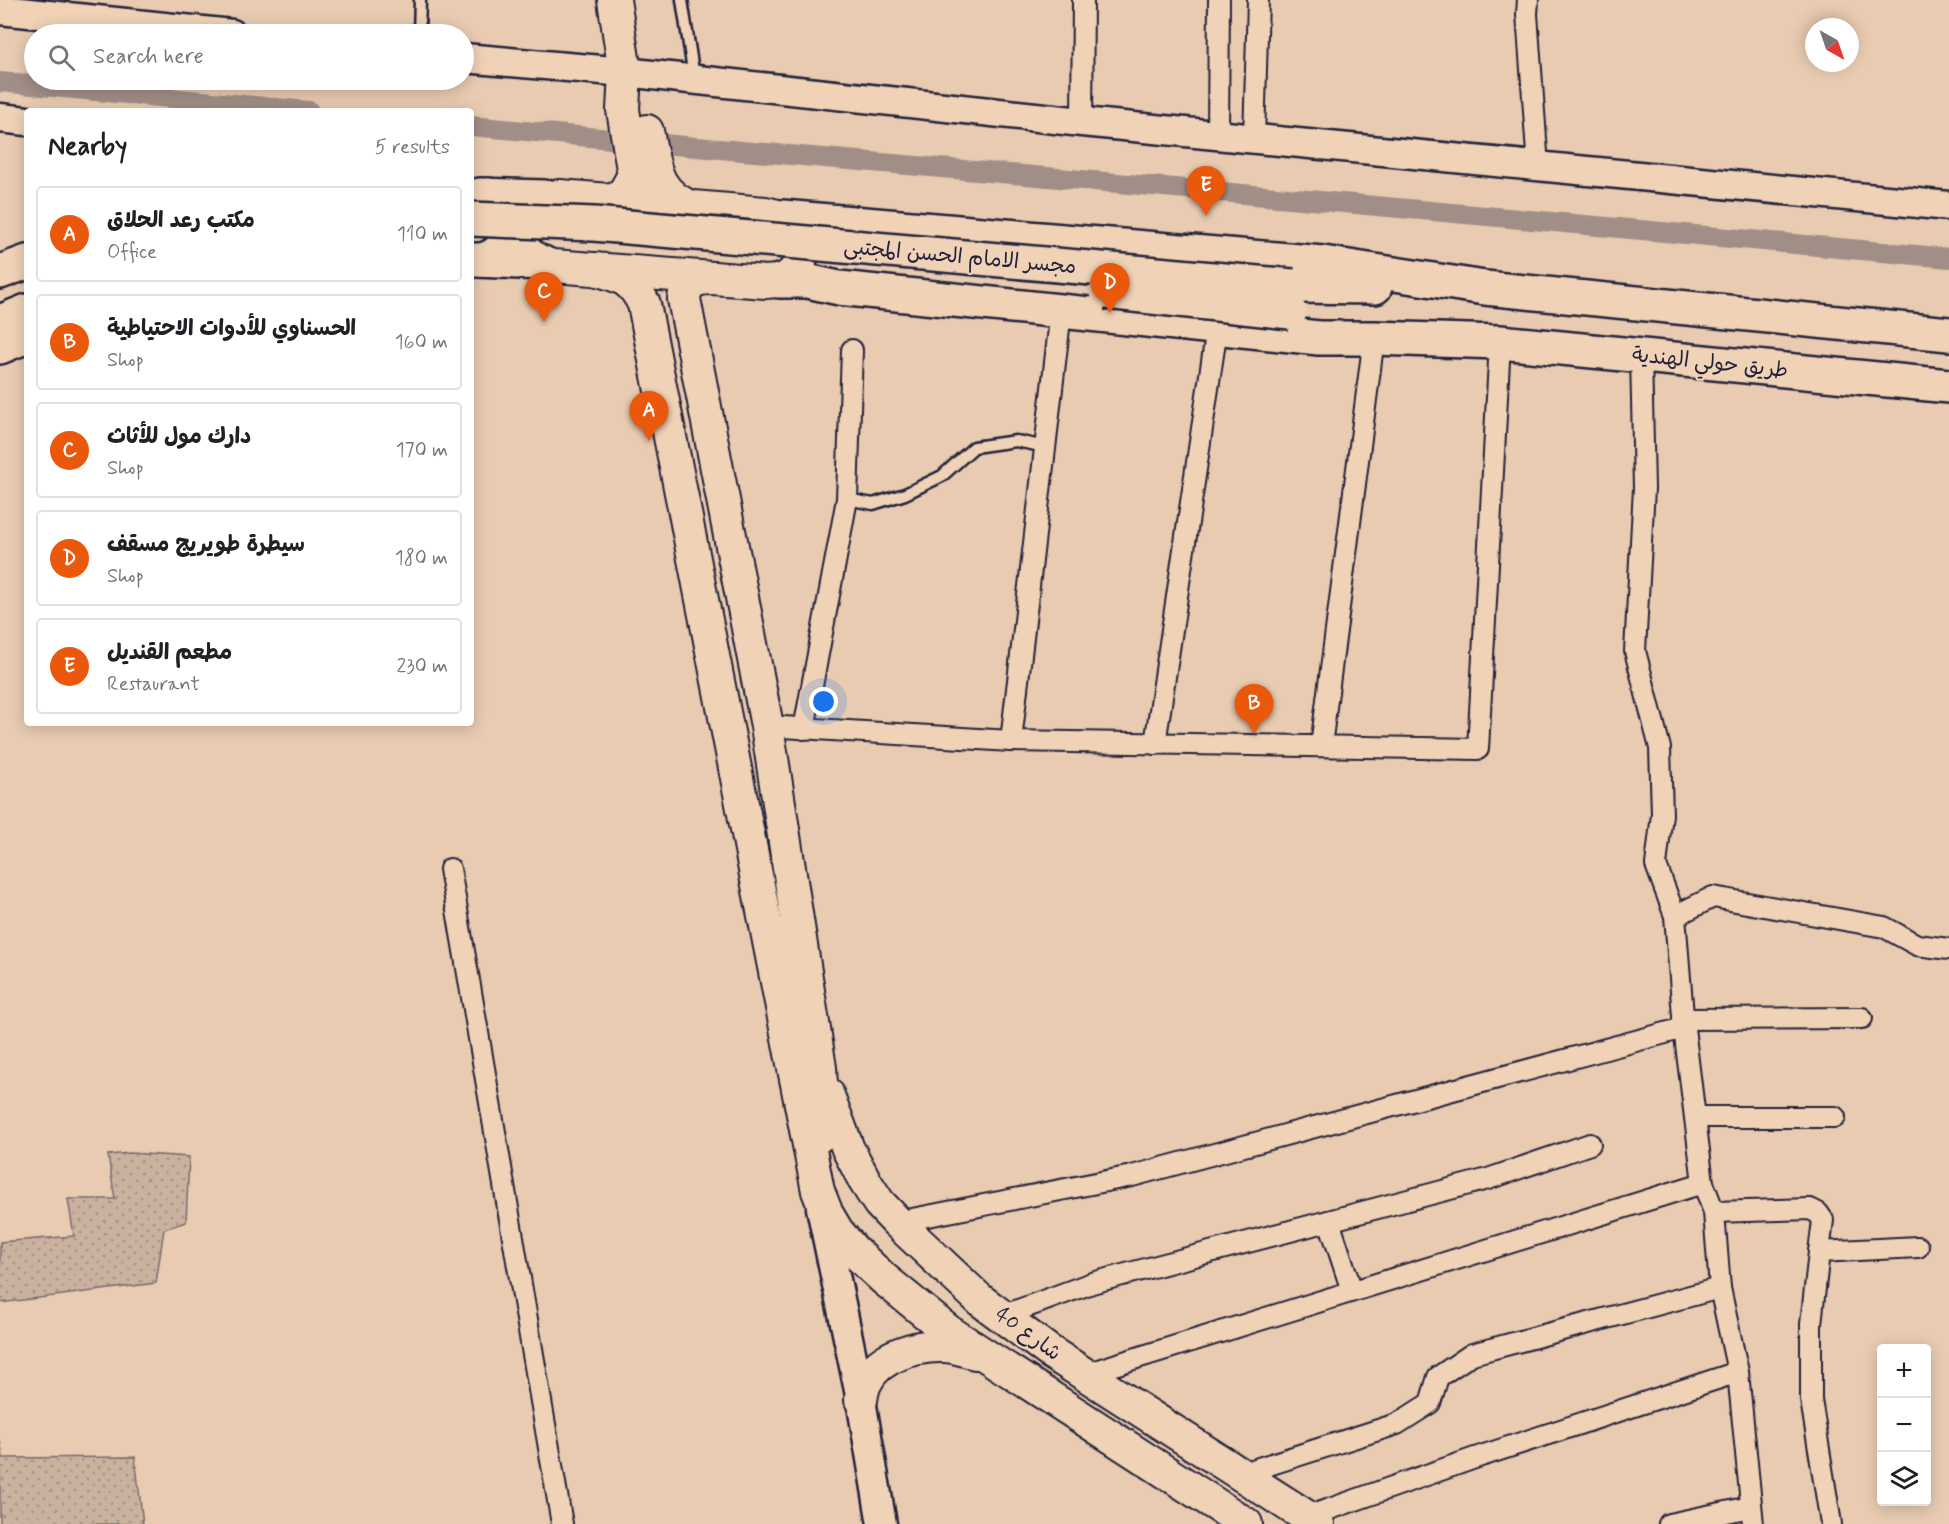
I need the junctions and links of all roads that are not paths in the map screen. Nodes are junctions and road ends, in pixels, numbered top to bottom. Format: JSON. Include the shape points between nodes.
{"nodes":[{"id":1,"x":420,"y":0,"type":"edge"},
{"id":2,"x":614,"y":0,"type":"edge"},
{"id":3,"x":682,"y":0,"type":"edge"},
{"id":4,"x":1083,"y":0,"type":"edge"},
{"id":5,"x":1219,"y":0,"type":"edge"},
{"id":6,"x":1258,"y":0,"type":"edge"},
{"id":7,"x":1528,"y":0,"type":"edge"},
{"id":8,"x":79,"y":9,"type":"edge"},
{"id":9,"x":0,"y":10,"type":"edge"},
{"id":10,"x":171,"y":24,"type":"edge"},
{"id":11,"x":419,"y":24,"type":"edge"},
{"id":12,"x":474,"y":59,"type":"edge"},
{"id":13,"x":625,"y":72,"type":"junction"},
{"id":14,"x":694,"y":80,"type":"junction"},
{"id":15,"x":0,"y":118,"type":"edge"},
{"id":16,"x":24,"y":121,"type":"edge"},
{"id":17,"x":1082,"y":122,"type":"junction"},
{"id":18,"x":1218,"y":136,"type":"junction"},
{"id":19,"x":1254,"y":139,"type":"junction"},
{"id":20,"x":1538,"y":166,"type":"junction"},
{"id":21,"x":645,"y":172,"type":"junction"},
{"id":22,"x":544,"y":197,"type":"junction"},
{"id":23,"x":604,"y":200,"type":"junction"},
{"id":24,"x":477,"y":203,"type":"edge"},
{"id":25,"x":1949,"y":206,"type":"edge"},
{"id":26,"x":694,"y":207,"type":"junction"},
{"id":27,"x":782,"y":217,"type":"junction"},
{"id":28,"x":841,"y":222,"type":"junction"},
{"id":29,"x":475,"y":252,"type":"edge"},
{"id":30,"x":24,"y":263,"type":"edge"},
{"id":31,"x":543,"y":263,"type":"junction"},
{"id":32,"x":595,"y":269,"type":"junction"},
{"id":33,"x":0,"y":272,"type":"edge"},
{"id":34,"x":714,"y":278,"type":"junction"},
{"id":35,"x":779,"y":281,"type":"junction"},
{"id":36,"x":839,"y":288,"type":"junction"},
{"id":37,"x":1485,"y":288,"type":"junction"},
{"id":38,"x":24,"y":289,"type":"edge"},
{"id":39,"x":0,"y":298,"type":"edge"},
{"id":40,"x":1291,"y":299,"type":"junction"},
{"id":41,"x":1061,"y":311,"type":"junction"},
{"id":42,"x":24,"y":312,"type":"edge"},
{"id":43,"x":0,"y":322,"type":"edge"},
{"id":44,"x":1217,"y":328,"type":"junction"},
{"id":45,"x":1949,"y":334,"type":"edge"},
{"id":46,"x":24,"y":337,"type":"edge"},
{"id":47,"x":1374,"y":338,"type":"junction"},
{"id":48,"x":1486,"y":341,"type":"junction"},
{"id":49,"x":0,"y":347,"type":"edge"},
{"id":50,"x":852,"y":350,"type":"dead end"},
{"id":51,"x":1641,"y":356,"type":"junction"},
{"id":52,"x":1949,"y":386,"type":"edge"},
{"id":53,"x":1046,"y":447,"type":"junction"},
{"id":54,"x":847,"y":499,"type":"junction"},
{"id":55,"x":767,"y":726,"type":"junction"},
{"id":56,"x":804,"y":729,"type":"junction"},
{"id":57,"x":1011,"y":741,"type":"junction"},
{"id":58,"x":1155,"y":744,"type":"junction"},
{"id":59,"x":1321,"y":746,"type":"junction"},
{"id":60,"x":450,"y":869,"type":"dead end"},
{"id":61,"x":1675,"y":916,"type":"junction"},
{"id":62,"x":1949,"y":950,"type":"edge"},
{"id":63,"x":1863,"y":1018,"type":"dead end"},
{"id":64,"x":1683,"y":1023,"type":"junction"},
{"id":65,"x":820,"y":1068,"type":"junction"},
{"id":66,"x":1695,"y":1117,"type":"junction"},
{"id":67,"x":1835,"y":1118,"type":"dead end"},
{"id":68,"x":1590,"y":1144,"type":"dead end"},
{"id":69,"x":1704,"y":1183,"type":"junction"},
{"id":70,"x":818,"y":1191,"type":"junction"},
{"id":71,"x":1714,"y":1212,"type":"junction"},
{"id":72,"x":1329,"y":1221,"type":"junction"},
{"id":73,"x":897,"y":1222,"type":"junction"},
{"id":74,"x":1918,"y":1247,"type":"dead end"},
{"id":75,"x":1819,"y":1252,"type":"junction"},
{"id":76,"x":1720,"y":1288,"type":"junction"},
{"id":77,"x":1352,"y":1291,"type":"junction"},
{"id":78,"x":1002,"y":1316,"type":"junction"},
{"id":79,"x":984,"y":1355,"type":"junction"},
{"id":80,"x":1738,"y":1372,"type":"junction"},
{"id":81,"x":1085,"y":1374,"type":"junction"},
{"id":82,"x":861,"y":1400,"type":"junction"},
{"id":83,"x":1240,"y":1474,"type":"junction"},
{"id":84,"x":1752,"y":1516,"type":"edge"},
{"id":85,"x":1312,"y":1520,"type":"edge"},
{"id":86,"x":1236,"y":1521,"type":"edge"},
{"id":87,"x":562,"y":1524,"type":"edge"},
{"id":88,"x":882,"y":1524,"type":"edge"},
{"id":89,"x":1669,"y":1524,"type":"edge"},
{"id":90,"x":1831,"y":1524,"type":"edge"}],
"edges":[{"from":1,"to":11,"type":"lane"},
{"from":2,"to":13,"type":"main road"},
{"from":3,"to":14,"type":"lane"},
{"from":4,"to":17,"type":"street"},
{"from":5,"to":18,"type":"street"},
{"from":6,"to":19,"type":"street"},
{"from":7,"to":20,"type":"street"},
{"from":8,"to":9,"type":"main road"},
{"from":8,"to":10,"type":"main road"},
{"from":12,"to":13,"type":"main road"},
{"from":13,"to":14,"type":"main road"},
{"from":13,"to":21,"type":"main road"},
{"from":14,"to":17,"type":"main road"},
{"from":15,"to":16,"type":"main road"},
{"from":17,"to":18,"type":"main road"},
{"from":18,"to":19,"type":"main road"},
{"from":19,"to":20,"type":"main road"},
{"from":20,"to":25,"type":"main road"},
{"from":21,"to":23,"type":"main road","via":[[624,193]]},
{"from":21,"to":26,"type":"main road","via":[[680,203]]},
{"from":22,"to":23,"type":"main road"},
{"from":22,"to":24,"type":"highway"},
{"from":22,"to":31,"type":"main road","via":[[524,211],[518,233],[523,248]]},
{"from":23,"to":26,"type":"main road"},
{"from":24,"to":29,"type":"highway","via":[[500,203],[508,215],[510,230],[506,244],[489,258]]},
{"from":24,"to":40,"type":"highway","name":"مجسر الامام الحسن المجتبى","bridge":true,"via":[[594,224]]},
{"from":26,"to":27,"type":"main road"},
{"from":27,"to":28,"type":"highway"},
{"from":27,"to":35,"type":"main road","via":[[798,231],[803,252],[794,272]]},
{"from":28,"to":36,"type":"highway","via":[[827,230],[816,250],[821,273]]},
{"from":28,"to":37,"type":"highway","via":[[1323,263]]},
{"from":29,"to":31,"type":"highway"},
{"from":29,"to":40,"type":"highway","name":"مجسر الامام الحسن المجتبى","bridge":true,"via":[[606,244],[1052,286]]},
{"from":30,"to":33,"type":"highway"},
{"from":31,"to":32,"type":"main road"},
{"from":32,"to":34,"type":"main road"},
{"from":32,"to":70,"type":"main road","via":[[619,275],[631,283],[644,304]]},
{"from":34,"to":35,"type":"main road"},
{"from":34,"to":55,"type":"main road","via":[[694,281],[685,290],[684,299]]},
{"from":35,"to":36,"type":"highway","via":[[807,281]]},
{"from":36,"to":41,"type":"highway"},
{"from":37,"to":40,"type":"highway","name":"مجسر الامام الحسن المجتبى"},
{"from":37,"to":45,"type":"highway"},
{"from":38,"to":39,"type":"highway"},
{"from":40,"to":48,"type":"highway","name":"مجسر الامام الحسن المجتبى","via":[[1395,330]]},
{"from":41,"to":44,"type":"highway"},
{"from":41,"to":53,"type":"street"},
{"from":42,"to":43,"type":"highway"},
{"from":44,"to":47,"type":"highway","via":[[1319,338]]},
{"from":44,"to":58,"type":"street"},
{"from":46,"to":49,"type":"highway"},
{"from":47,"to":48,"type":"highway"},
{"from":47,"to":59,"type":"street"},
{"from":48,"to":51,"type":"highway","name":"طريق حولي الهندية"},
{"from":48,"to":59,"type":"street","via":[[1478,748]]},
{"from":50,"to":54,"type":"street"},
{"from":51,"to":52,"type":"highway","name":"طريق حولي الهندية"},
{"from":51,"to":61,"type":"street","via":[[1644,488],[1635,651],[1660,748],[1662,813],[1656,865]]},
{"from":53,"to":54,"type":"lane","via":[[1016,441],[974,447],[942,476],[905,494],[873,504]]},
{"from":53,"to":57,"type":"street"},
{"from":54,"to":56,"type":"street"},
{"from":55,"to":56,"type":"street"},
{"from":55,"to":65,"type":"main road"},
{"from":56,"to":57,"type":"street"},
{"from":57,"to":58,"type":"street"},
{"from":58,"to":59,"type":"street"},
{"from":60,"to":87,"type":"street"},
{"from":61,"to":62,"type":"street","via":[[1713,897],[1884,927],[1917,945]]},
{"from":61,"to":64,"type":"street"},
{"from":63,"to":64,"type":"street"},
{"from":64,"to":66,"type":"street"},
{"from":64,"to":73,"type":"street","via":[[1401,1105],[1132,1176]]},
{"from":65,"to":70,"type":"main road"},
{"from":65,"to":73,"type":"main road","name":"شارع 40","via":[[848,1149],[879,1203]]},
{"from":66,"to":67,"type":"street"},
{"from":66,"to":69,"type":"street"},
{"from":68,"to":72,"type":"street","via":[[1488,1179]]},
{"from":69,"to":71,"type":"street"},
{"from":69,"to":77,"type":"street"},
{"from":70,"to":79,"type":"main road","name":"شارع 40","via":[[837,1231],[854,1251],[948,1331]]},
{"from":70,"to":82,"type":"main road"},
{"from":71,"to":75,"type":"street","via":[[1810,1209],[1823,1220]]},
{"from":71,"to":76,"type":"street"},
{"from":72,"to":77,"type":"street"},
{"from":72,"to":78,"type":"street","via":[[1092,1282]]},
{"from":73,"to":78,"type":"main road","name":"شارع 40"},
{"from":74,"to":75,"type":"street"},
{"from":75,"to":90,"type":"street","via":[[1811,1324],[1812,1400]]},
{"from":76,"to":80,"type":"street"},
{"from":76,"to":83,"type":"street","via":[[1472,1354],[1438,1377],[1430,1403],[1397,1424]]},
{"from":77,"to":81,"type":"street"},
{"from":78,"to":81,"type":"main road","name":"شارع 40"},
{"from":79,"to":82,"type":"main road","via":[[943,1346],[898,1355],[872,1373]]},
{"from":79,"to":86,"type":"main road","name":"شارع 40"},
{"from":80,"to":84,"type":"street"},
{"from":80,"to":85,"type":"street","via":[[1475,1458]]},
{"from":81,"to":83,"type":"main road","name":"شارع 40"},
{"from":82,"to":88,"type":"main road"},
{"from":83,"to":85,"type":"main road","name":"شارع 40"},
{"from":84,"to":89,"type":"street"}]}
